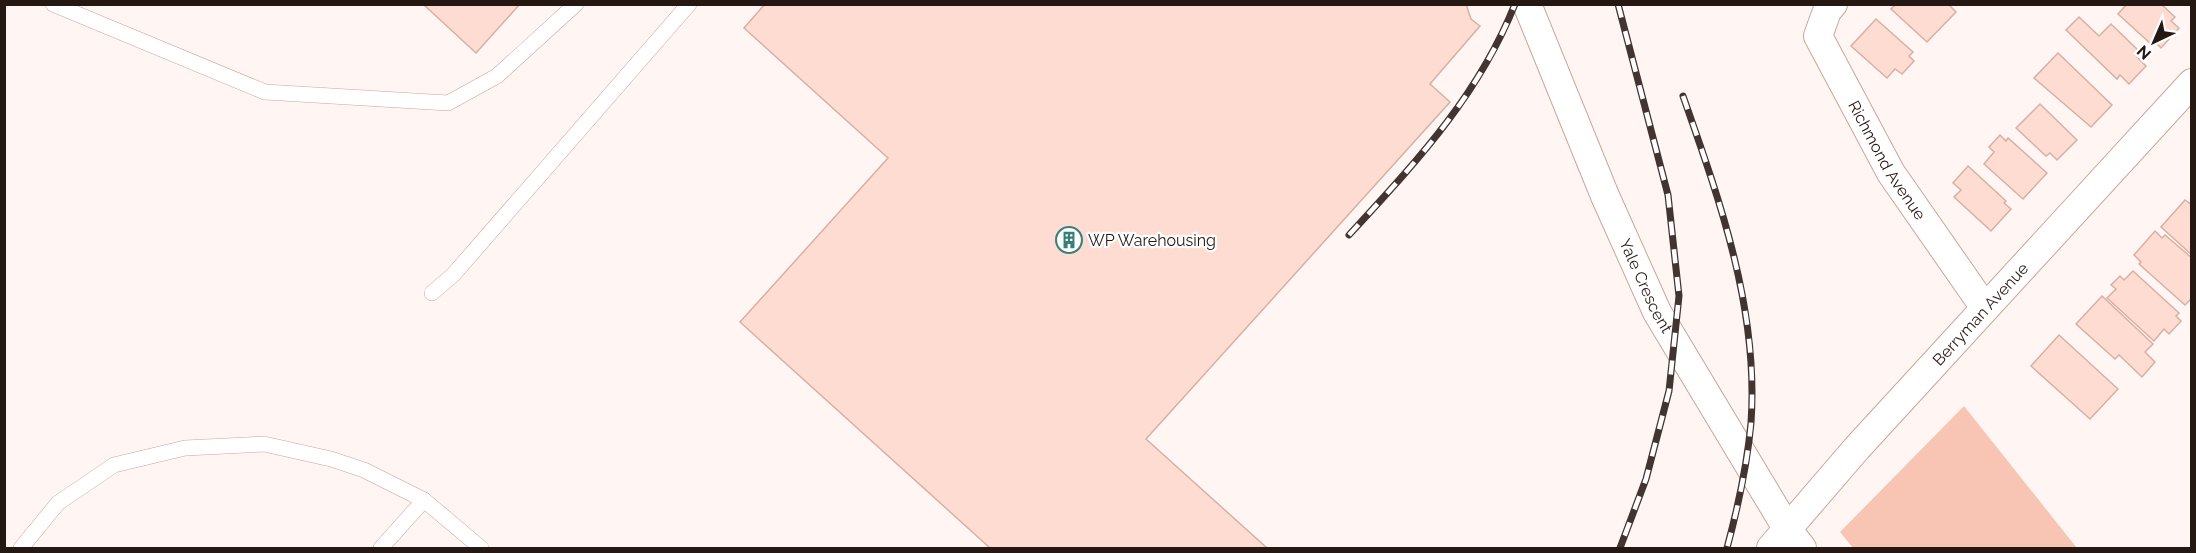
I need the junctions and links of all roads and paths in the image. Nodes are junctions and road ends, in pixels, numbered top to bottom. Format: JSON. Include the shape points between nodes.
{"nodes":[{"id":1,"x":52,"y":4,"type":"edge"},
{"id":2,"x":576,"y":4,"type":"edge"},
{"id":3,"x":690,"y":4,"type":"edge"},
{"id":4,"x":1527,"y":4,"type":"edge"},
{"id":5,"x":1833,"y":4,"type":"edge"},
{"id":6,"x":2192,"y":83,"type":"edge"},
{"id":7,"x":432,"y":293,"type":"dead end"},
{"id":8,"x":1985,"y":308,"type":"junction"},
{"id":9,"x":424,"y":500,"type":"junction"},
{"id":10,"x":1787,"y":542,"type":"edge"},
{"id":11,"x":21,"y":549,"type":"edge"},
{"id":12,"x":381,"y":549,"type":"edge"},
{"id":13,"x":481,"y":549,"type":"edge"}],
"edges":[{"from":1,"to":2,"type":"lane","via":[[265,92],[448,103],[497,76]]},
{"from":3,"to":7,"type":"lane","via":[[453,275]]},
{"from":4,"to":10,"type":"street","name":"Yale Crescent","via":[[1657,312]]},
{"from":5,"to":8,"type":"street","name":"Richmond Avenue","via":[[1818,36],[1891,173]]},
{"from":6,"to":8,"type":"street","name":"Berryman Avenue"},
{"from":8,"to":10,"type":"street","name":"Berryman Avenue","via":[[1857,448]]},
{"from":9,"to":11,"type":"lane","via":[[364,470],[264,444],[185,447],[114,465],[58,503]]},
{"from":9,"to":12,"type":"lane"},
{"from":9,"to":13,"type":"lane"}]}
